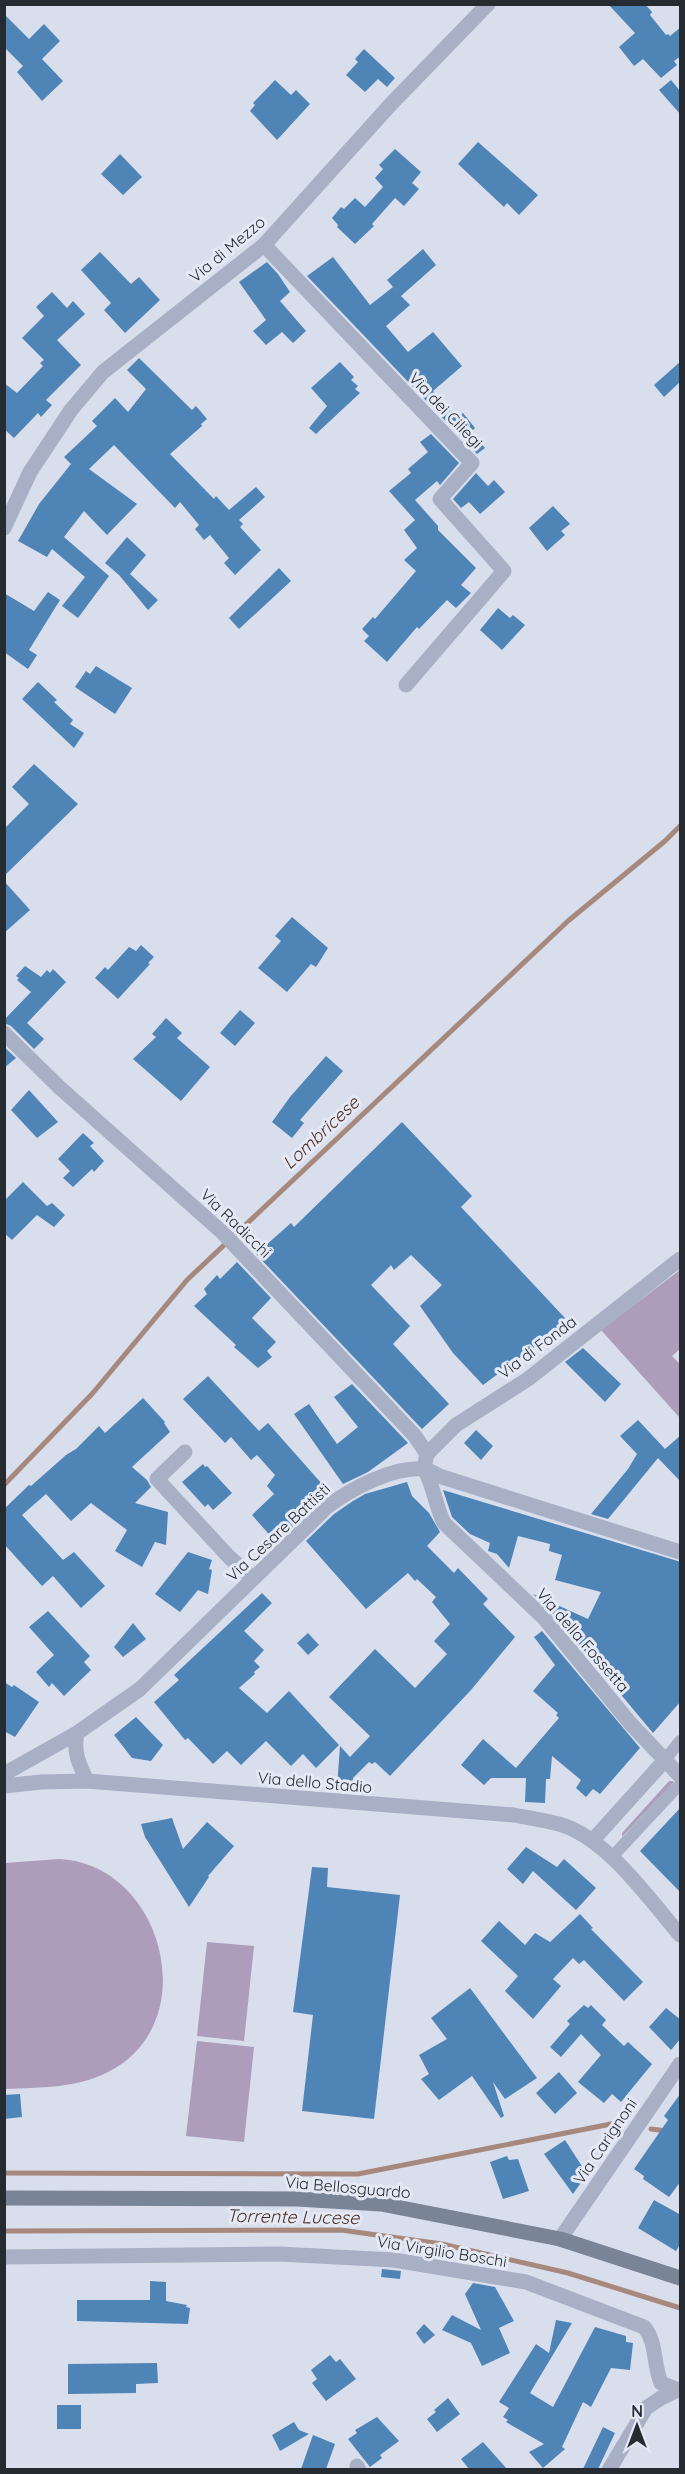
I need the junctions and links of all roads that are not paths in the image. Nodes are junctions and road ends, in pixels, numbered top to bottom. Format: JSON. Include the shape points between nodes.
{"nodes":[{"id":1,"x":488,"y":4,"type":"edge"},
{"id":2,"x":264,"y":245,"type":"junction"},
{"id":3,"x":4,"y":528,"type":"edge"},
{"id":4,"x":406,"y":685,"type":"dead end"},
{"id":5,"x":4,"y":1033,"type":"edge"},
{"id":6,"x":681,"y":1259,"type":"edge"},
{"id":7,"x":185,"y":1452,"type":"dead end"},
{"id":8,"x":425,"y":1461,"type":"junction"},
{"id":9,"x":681,"y":1552,"type":"edge"},
{"id":10,"x":253,"y":1578,"type":"junction"},
{"id":11,"x":77,"y":1733,"type":"junction"},
{"id":12,"x":681,"y":1741,"type":"edge"},
{"id":13,"x":665,"y":1760,"type":"junction"},
{"id":14,"x":4,"y":1774,"type":"edge"},
{"id":15,"x":681,"y":1776,"type":"edge"},
{"id":16,"x":87,"y":1781,"type":"junction"},
{"id":17,"x":681,"y":1784,"type":"edge"},
{"id":18,"x":4,"y":1786,"type":"edge"},
{"id":19,"x":593,"y":1840,"type":"junction"},
{"id":20,"x":612,"y":1857,"type":"junction"},
{"id":21,"x":681,"y":1935,"type":"edge"},
{"id":22,"x":681,"y":2064,"type":"edge"},
{"id":23,"x":4,"y":2198,"type":"edge"},
{"id":24,"x":560,"y":2240,"type":"junction"},
{"id":25,"x":4,"y":2257,"type":"edge"},
{"id":26,"x":681,"y":2278,"type":"edge"},
{"id":27,"x":679,"y":2390,"type":"edge"},
{"id":28,"x":609,"y":2469,"type":"edge"}],
"edges":[{"from":1,"to":2,"type":"street","name":"Via di Mezzo"},
{"from":2,"to":3,"type":"street","name":"Via di Mezzo","via":[[103,372],[71,410],[30,472]]},
{"from":2,"to":4,"type":"street","name":"Via dei Ciliegi","via":[[472,464],[440,499],[504,571]]},
{"from":5,"to":8,"type":"street","name":"Via Radicchi","via":[[224,1233],[416,1436]]},
{"from":6,"to":8,"type":"street","name":"Via di Fonda","via":[[528,1379],[456,1425]]},
{"from":7,"to":10,"type":"street","via":[[157,1479]]},
{"from":8,"to":9,"type":"street","via":[[439,1476]]},
{"from":8,"to":10,"type":"street","name":"Via Cesare Battisti","via":[[346,1493],[327,1506]]},
{"from":8,"to":13,"type":"street","name":"Via della Fossetta","via":[[435,1506],[444,1522],[544,1618]]},
{"from":10,"to":11,"type":"street","name":"Via Cesare Battisti","via":[[140,1689]]},
{"from":11,"to":14,"type":"street","name":"Via Cesare Battisti"},
{"from":11,"to":16,"type":"street","via":[[74,1746]]},
{"from":12,"to":13,"type":"street"},
{"from":13,"to":15,"type":"street","name":"Via della Fossetta"},
{"from":13,"to":19,"type":"street"},
{"from":16,"to":18,"type":"street","name":"Via dello Stadio"},
{"from":16,"to":19,"type":"street","name":"Via dello Stadio","via":[[514,1815],[561,1824]]},
{"from":17,"to":20,"type":"street"},
{"from":19,"to":20,"type":"street","name":"Via dello Stadio"},
{"from":20,"to":21,"type":"street","name":"Via dello Stadio"},
{"from":22,"to":24,"type":"street","name":"Via Carignoni"},
{"from":23,"to":24,"type":"main road","name":"Via Bellosguardo","via":[[297,2199],[381,2204]]},
{"from":24,"to":26,"type":"main road","name":"Via Bellosguardo"},
{"from":25,"to":27,"type":"street","name":"Via Virgilio Boschi","via":[[355,2256],[526,2282],[644,2327],[650,2334],[661,2383]]},
{"from":27,"to":28,"type":"street","via":[[646,2408]]}]}
